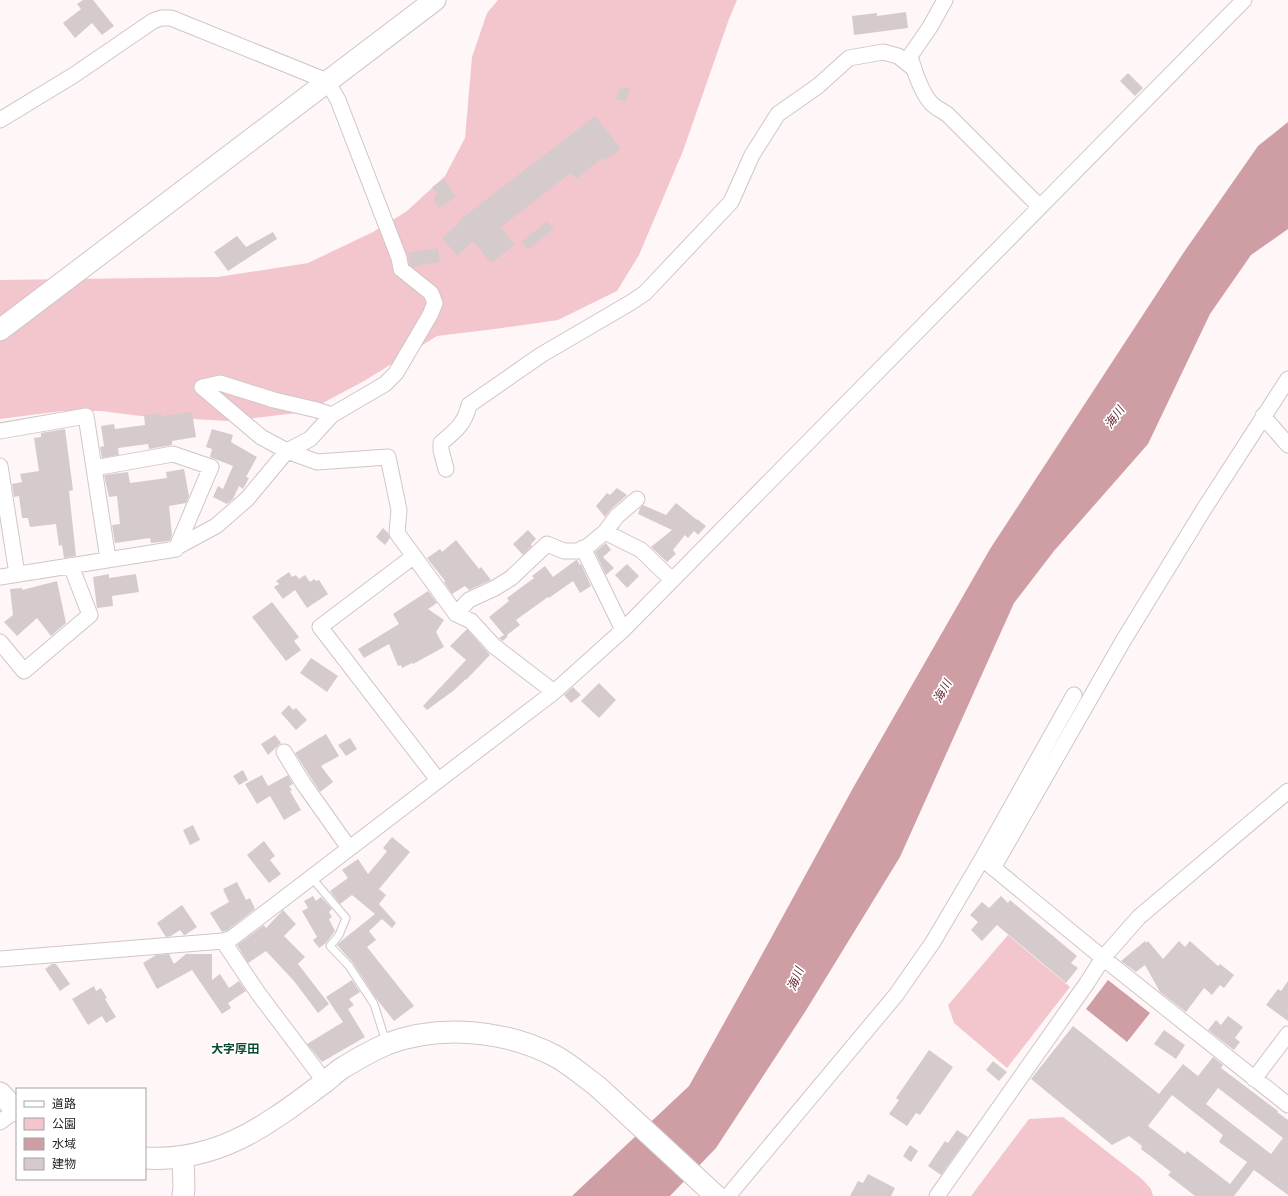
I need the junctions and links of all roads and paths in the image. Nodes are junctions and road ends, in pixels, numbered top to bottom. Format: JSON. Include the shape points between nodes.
{"nodes":[{"id":1,"x":435,"y":0,"type":"edge"},
{"id":2,"x":945,"y":0,"type":"edge"},
{"id":3,"x":1242,"y":1,"type":"edge"},
{"id":4,"x":913,"y":68,"type":"junction"},
{"id":5,"x":327,"y":81,"type":"junction"},
{"id":6,"x":0,"y":120,"type":"edge"},
{"id":7,"x":1040,"y":207,"type":"junction"},
{"id":8,"x":0,"y":330,"type":"edge"},
{"id":9,"x":1288,"y":378,"type":"edge"},
{"id":10,"x":332,"y":415,"type":"junction"},
{"id":11,"x":1263,"y":416,"type":"junction"},
{"id":12,"x":0,"y":431,"type":"edge"},
{"id":13,"x":1288,"y":445,"type":"edge"},
{"id":14,"x":287,"y":451,"type":"junction"},
{"id":15,"x":0,"y":466,"type":"edge"},
{"id":16,"x":94,"y":468,"type":"junction"},
{"id":17,"x":446,"y":469,"type":"dead end"},
{"id":18,"x":637,"y":499,"type":"dead end"},
{"id":19,"x":605,"y":532,"type":"junction"},
{"id":20,"x":177,"y":548,"type":"junction"},
{"id":21,"x":583,"y":548,"type":"junction"},
{"id":22,"x":414,"y":556,"type":"junction"},
{"id":23,"x":108,"y":559,"type":"junction"},
{"id":24,"x":70,"y":566,"type":"junction"},
{"id":25,"x":17,"y":574,"type":"junction"},
{"id":26,"x":0,"y":577,"type":"edge"},
{"id":27,"x":672,"y":580,"type":"junction"},
{"id":28,"x":456,"y":614,"type":"junction"},
{"id":29,"x":622,"y":630,"type":"junction"},
{"id":30,"x":0,"y":642,"type":"edge"},
{"id":31,"x":554,"y":692,"type":"junction"},
{"id":32,"x":1074,"y":695,"type":"dead end"},
{"id":33,"x":284,"y":752,"type":"dead end"},
{"id":34,"x":438,"y":780,"type":"junction"},
{"id":35,"x":1288,"y":790,"type":"edge"},
{"id":36,"x":349,"y":848,"type":"junction"},
{"id":37,"x":987,"y":863,"type":"junction"},
{"id":38,"x":311,"y":877,"type":"junction"},
{"id":39,"x":223,"y":941,"type":"junction"},
{"id":40,"x":1103,"y":958,"type":"junction"},
{"id":41,"x":0,"y":959,"type":"edge"},
{"id":42,"x":1288,"y":1034,"type":"edge"},
{"id":43,"x":387,"y":1044,"type":"junction"},
{"id":44,"x":1254,"y":1079,"type":"junction"},
{"id":45,"x":325,"y":1082,"type":"junction"},
{"id":46,"x":0,"y":1094,"type":"edge"},
{"id":47,"x":1288,"y":1105,"type":"edge"},
{"id":48,"x":11,"y":1114,"type":"edge"},
{"id":49,"x":183,"y":1157,"type":"junction"},
{"id":50,"x":146,"y":1158,"type":"edge"},
{"id":51,"x":183,"y":1196,"type":"edge"},
{"id":52,"x":716,"y":1196,"type":"edge"},
{"id":53,"x":728,"y":1196,"type":"edge"},
{"id":54,"x":937,"y":1196,"type":"edge"}],
"edges":[{"from":1,"to":5,"type":"street"},
{"from":2,"to":4,"type":"street","via":[[910,56]]},
{"from":3,"to":7,"type":"street"},
{"from":4,"to":7,"type":"street","via":[[932,105],[948,114]]},
{"from":4,"to":17,"type":"street","via":[[898,56],[883,52],[850,58],[818,86],[778,114],[752,155],[730,202],[645,293],[540,355],[469,405],[466,416],[456,430],[441,443]]},
{"from":5,"to":6,"type":"street","via":[[171,18],[161,18]]},
{"from":5,"to":8,"type":"street"},
{"from":5,"to":10,"type":"street","via":[[338,100],[401,269],[431,293],[435,303],[396,373],[385,384]]},
{"from":7,"to":27,"type":"street"},
{"from":9,"to":11,"type":"street"},
{"from":10,"to":14,"type":"street","via":[[310,439]]},
{"from":10,"to":14,"type":"street","via":[[220,383],[202,387],[261,437]]},
{"from":11,"to":13,"type":"street"},
{"from":11,"to":37,"type":"street"},
{"from":12,"to":16,"type":"street","via":[[86,416]]},
{"from":14,"to":20,"type":"street","via":[[247,499],[216,526]]},
{"from":14,"to":22,"type":"street","via":[[317,462],[388,457],[399,510],[397,532]]},
{"from":15,"to":25,"type":"street"},
{"from":16,"to":20,"type":"street","via":[[173,454],[211,467]]},
{"from":16,"to":23,"type":"street"},
{"from":18,"to":19,"type":"street","via":[[617,516]]},
{"from":19,"to":21,"type":"street"},
{"from":19,"to":27,"type":"street","via":[[641,550]]},
{"from":20,"to":23,"type":"street"},
{"from":21,"to":28,"type":"street","via":[[578,551],[564,551],[547,544],[511,578],[469,600]]},
{"from":21,"to":29,"type":"street"},
{"from":22,"to":28,"type":"street"},
{"from":22,"to":34,"type":"street","via":[[320,627]]},
{"from":23,"to":24,"type":"street"},
{"from":24,"to":25,"type":"street"},
{"from":24,"to":30,"type":"street","via":[[90,615],[24,671]]},
{"from":25,"to":26,"type":"street"},
{"from":27,"to":29,"type":"street"},
{"from":28,"to":31,"type":"street","via":[[471,621],[494,646]]},
{"from":29,"to":31,"type":"street"},
{"from":31,"to":34,"type":"street"},
{"from":32,"to":37,"type":"street"},
{"from":33,"to":36,"type":"street","via":[[303,784]]},
{"from":34,"to":36,"type":"street"},
{"from":35,"to":40,"type":"street","via":[[1139,917]]},
{"from":36,"to":38,"type":"street"},
{"from":37,"to":40,"type":"street"},
{"from":37,"to":53,"type":"street","via":[[896,995]]},
{"from":38,"to":39,"type":"street","via":[[232,938]]},
{"from":38,"to":43,"type":"lane","via":[[346,918],[339,935],[330,946],[349,966],[374,1004]]},
{"from":39,"to":41,"type":"street"},
{"from":39,"to":45,"type":"street","via":[[258,993]]},
{"from":40,"to":44,"type":"street"},
{"from":40,"to":54,"type":"street"},
{"from":42,"to":44,"type":"street"},
{"from":43,"to":45,"type":"street","via":[[344,1067]]},
{"from":43,"to":52,"type":"street","via":[[422,1035],[462,1032],[501,1036],[555,1056],[592,1082]]},
{"from":44,"to":47,"type":"street"},
{"from":45,"to":49,"type":"street","via":[[273,1120],[237,1140]]},
{"from":46,"to":48,"type":"street"},
{"from":49,"to":50,"type":"street"},
{"from":49,"to":51,"type":"street"}]}
